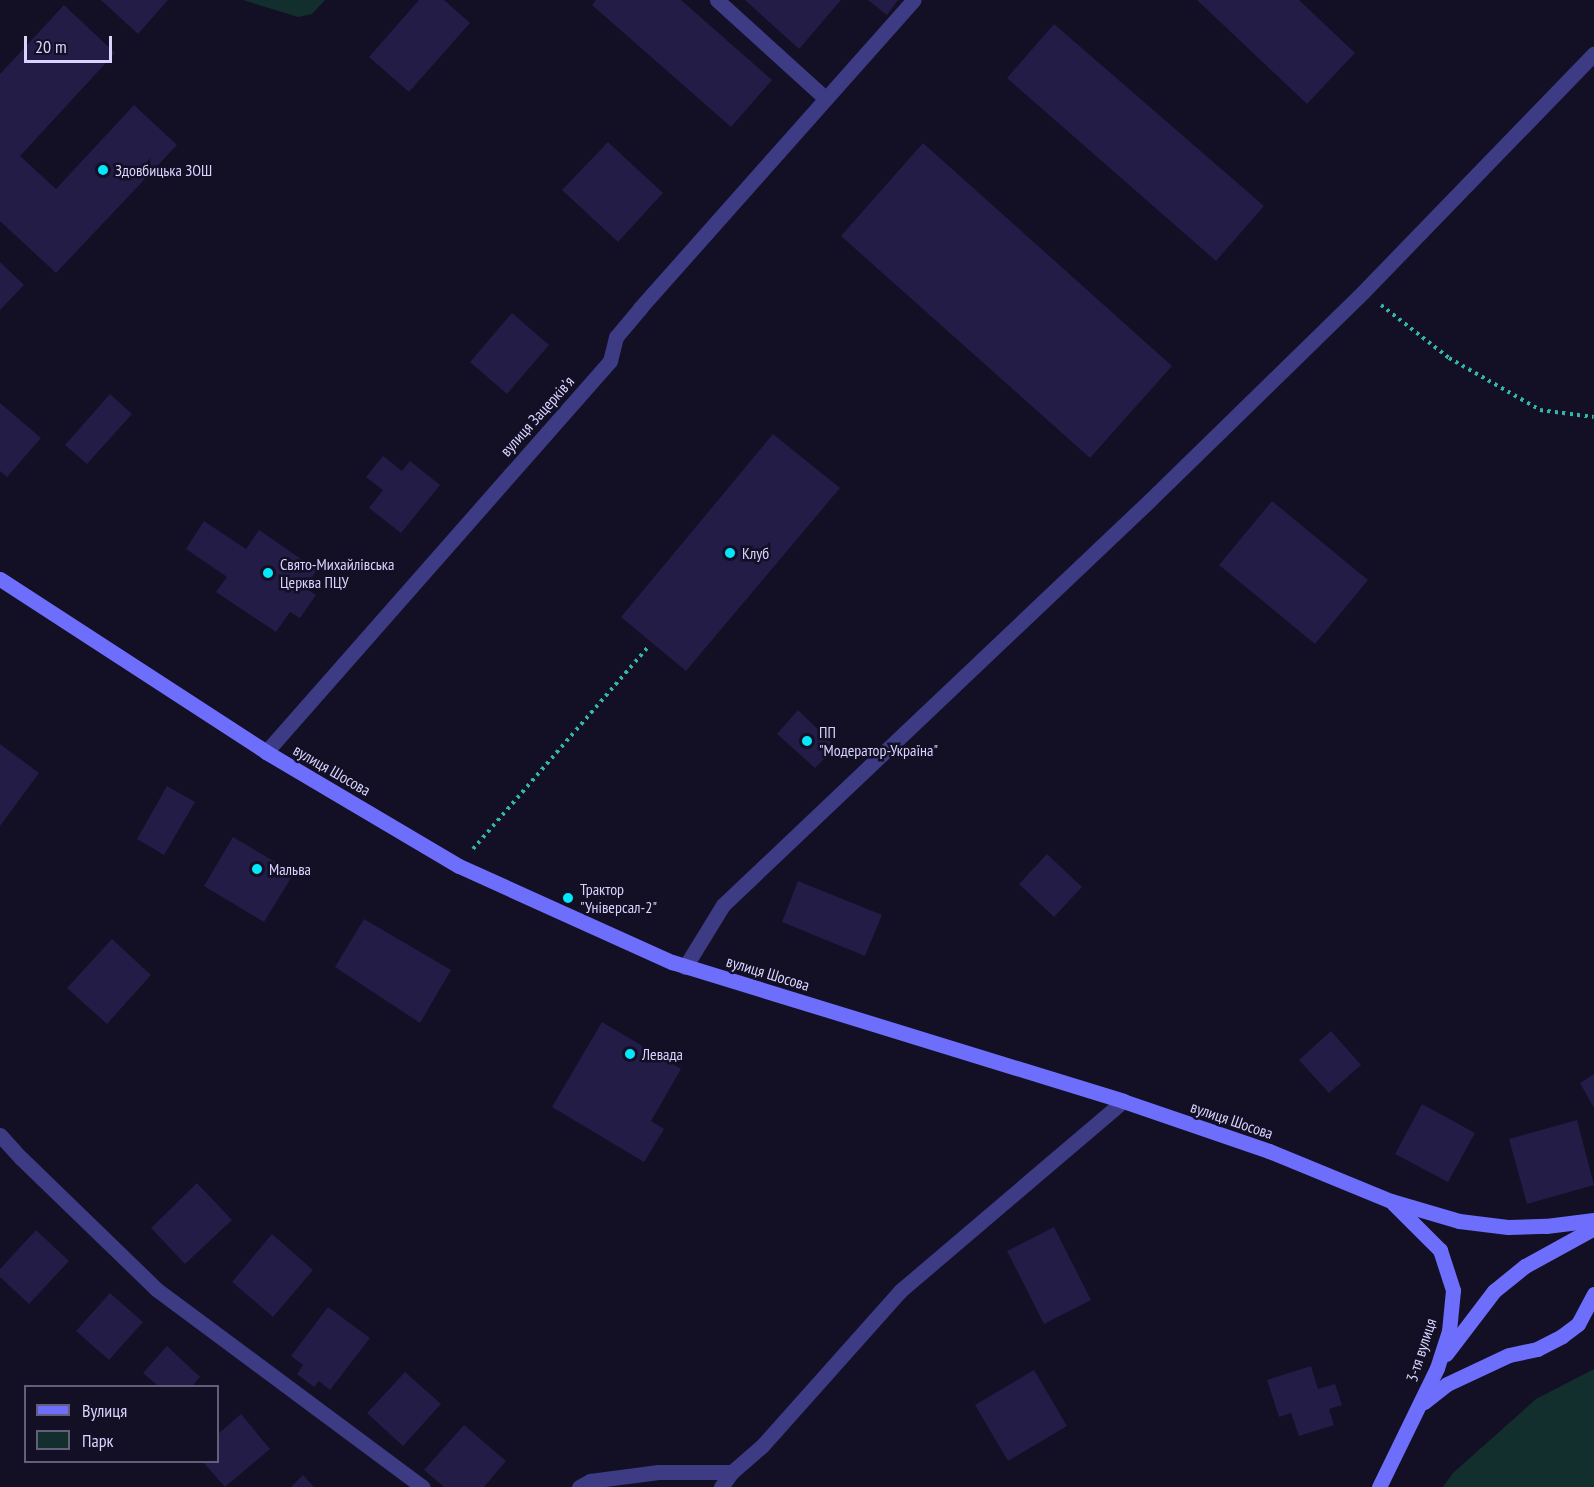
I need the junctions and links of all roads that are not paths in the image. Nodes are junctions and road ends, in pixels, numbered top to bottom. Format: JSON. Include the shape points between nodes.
{"nodes":[{"id":1,"x":717,"y":0,"type":"edge"},
{"id":2,"x":913,"y":0,"type":"edge"},
{"id":3,"x":1594,"y":54,"type":"edge"},
{"id":4,"x":825,"y":98,"type":"junction"},
{"id":5,"x":0,"y":579,"type":"edge"},
{"id":6,"x":266,"y":752,"type":"junction"},
{"id":7,"x":686,"y":967,"type":"junction"},
{"id":8,"x":1123,"y":1101,"type":"junction"},
{"id":9,"x":0,"y":1135,"type":"edge"},
{"id":10,"x":1391,"y":1200,"type":"junction"},
{"id":11,"x":1594,"y":1220,"type":"edge"},
{"id":12,"x":1594,"y":1228,"type":"edge"},
{"id":13,"x":1594,"y":1294,"type":"edge"},
{"id":14,"x":1437,"y":1368,"type":"junction"},
{"id":15,"x":1420,"y":1406,"type":"junction"},
{"id":16,"x":732,"y":1472,"type":"junction"},
{"id":17,"x":423,"y":1487,"type":"edge"},
{"id":18,"x":579,"y":1487,"type":"edge"},
{"id":19,"x":721,"y":1487,"type":"edge"},
{"id":20,"x":1378,"y":1487,"type":"edge"}],
"edges":[{"from":1,"to":4,"type":"street"},
{"from":2,"to":4,"type":"street","name":"вулиця Зацерківʼя"},
{"from":3,"to":7,"type":"street","via":[[1364,292],[723,905]]},
{"from":4,"to":6,"type":"street","name":"вулиця Зацерківʼя","via":[[640,308],[616,338],[610,361]]},
{"from":5,"to":6,"type":"main road","name":"вулиця Шосова"},
{"from":6,"to":7,"type":"main road","name":"вулиця Шосова","via":[[459,866]]},
{"from":7,"to":8,"type":"main road","name":"вулиця Шосова"},
{"from":8,"to":10,"type":"main road","name":"вулиця Шосова","via":[[1269,1151]]},
{"from":8,"to":16,"type":"street","via":[[900,1291],[762,1446]]},
{"from":9,"to":17,"type":"street","via":[[156,1289]]},
{"from":10,"to":11,"type":"main road","name":"вулиця Шосова","via":[[1459,1221],[1508,1227]]},
{"from":10,"to":14,"type":"main road","name":"3-тя вулиця","via":[[1440,1250],[1448,1270],[1453,1290],[1450,1321]]},
{"from":12,"to":14,"type":"main road","via":[[1525,1266],[1494,1291]]},
{"from":13,"to":15,"type":"main road","via":[[1578,1324],[1562,1336],[1537,1350],[1509,1355],[1447,1384]]},
{"from":14,"to":15,"type":"main road","name":"3-тя вулиця"},
{"from":15,"to":20,"type":"main road","name":"3-тя вулиця"},
{"from":16,"to":18,"type":"street","via":[[658,1472],[590,1481]]},
{"from":16,"to":19,"type":"street"}]}
